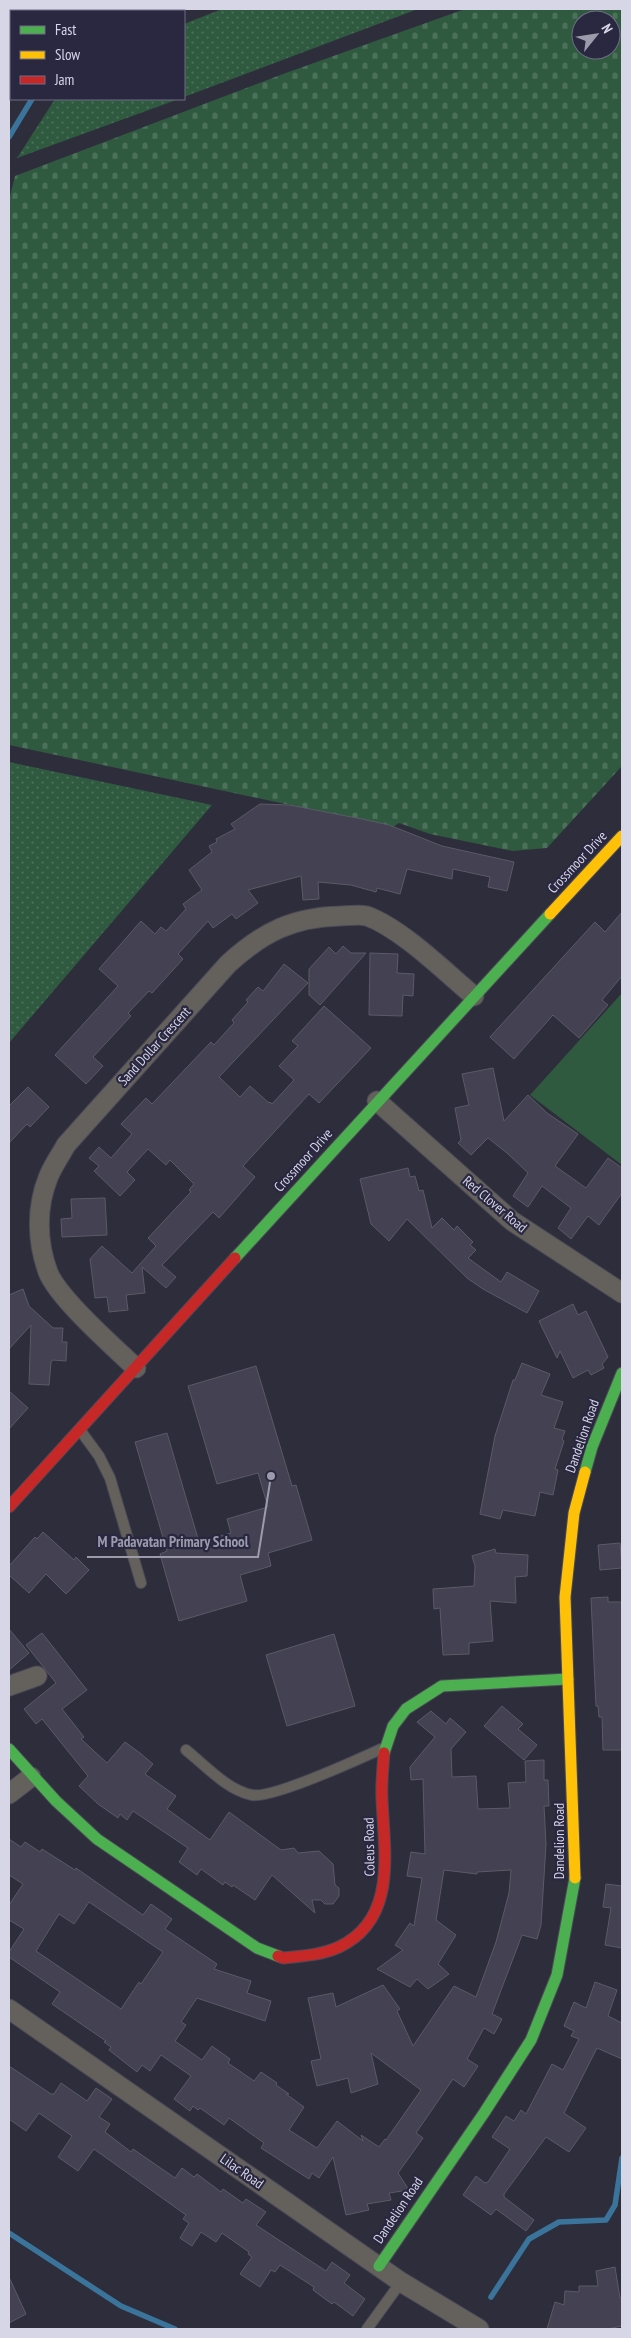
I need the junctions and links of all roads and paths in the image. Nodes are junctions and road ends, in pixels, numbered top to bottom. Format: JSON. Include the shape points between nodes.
{"nodes":[{"id":1,"x":622,"y":836,"type":"edge"},
{"id":2,"x":474,"y":996,"type":"junction"},
{"id":3,"x":377,"y":1101,"type":"junction"},
{"id":4,"x":622,"y":1293,"type":"edge"},
{"id":5,"x":136,"y":1368,"type":"junction"},
{"id":6,"x":622,"y":1373,"type":"edge"},
{"id":7,"x":79,"y":1429,"type":"junction"},
{"id":8,"x":9,"y":1507,"type":"edge"},
{"id":9,"x":141,"y":1582,"type":"dead end"},
{"id":10,"x":37,"y":1676,"type":"dead end"},
{"id":11,"x":568,"y":1679,"type":"junction"},
{"id":12,"x":9,"y":1686,"type":"edge"},
{"id":13,"x":384,"y":1747,"type":"junction"},
{"id":14,"x":9,"y":1749,"type":"edge"},
{"id":15,"x":186,"y":1750,"type":"dead end"},
{"id":16,"x":32,"y":1777,"type":"junction"},
{"id":17,"x":9,"y":1794,"type":"edge"},
{"id":18,"x":9,"y":2009,"type":"edge"},
{"id":19,"x":379,"y":2266,"type":"junction"},
{"id":20,"x":401,"y":2282,"type":"junction"},
{"id":21,"x":367,"y":2329,"type":"edge"},
{"id":22,"x":479,"y":2329,"type":"edge"}],
"edges":[{"from":1,"to":2,"type":"street","name":"Crossmoor Drive"},
{"from":2,"to":3,"type":"street","name":"Crossmoor Drive"},
{"from":2,"to":5,"type":"street","name":"Sand Dollar Crescent","via":[[406,940],[365,915],[290,922],[250,944],[228,964],[66,1145],[48,1178],[38,1217],[49,1273],[63,1296]]},
{"from":3,"to":4,"type":"street","name":"Red Clover Road","via":[[512,1221]]},
{"from":3,"to":5,"type":"street","name":"Crossmoor Drive"},
{"from":5,"to":7,"type":"street","name":"Crossmoor Drive"},
{"from":6,"to":11,"type":"street","name":"Dandelion Road","via":[[592,1447],[574,1513],[565,1597]]},
{"from":7,"to":8,"type":"street","name":"Crossmoor Drive"},
{"from":7,"to":9,"type":"lane","via":[[110,1478]]},
{"from":10,"to":12,"type":"street"},
{"from":11,"to":13,"type":"street","name":"Coleus Road","via":[[442,1686],[406,1709],[393,1726]]},
{"from":11,"to":19,"type":"street","name":"Dandelion Road","via":[[575,1877],[557,1975],[531,2040]]},
{"from":13,"to":15,"type":"lane","via":[[274,1793],[252,1795],[228,1785]]},
{"from":13,"to":16,"type":"street","name":"Coleus Road","via":[[382,1797],[386,1851],[384,1884],[376,1911],[365,1927],[341,1946],[304,1957],[283,1958],[257,1948],[97,1840]]},
{"from":14,"to":16,"type":"street","name":"Coleus Road"},
{"from":16,"to":17,"type":"street"},
{"from":18,"to":19,"type":"street","name":"Lilac Road"},
{"from":19,"to":20,"type":"street","name":"Lilac Road"},
{"from":20,"to":21,"type":"lane"},
{"from":20,"to":22,"type":"street","name":"Lilac Road"}]}
